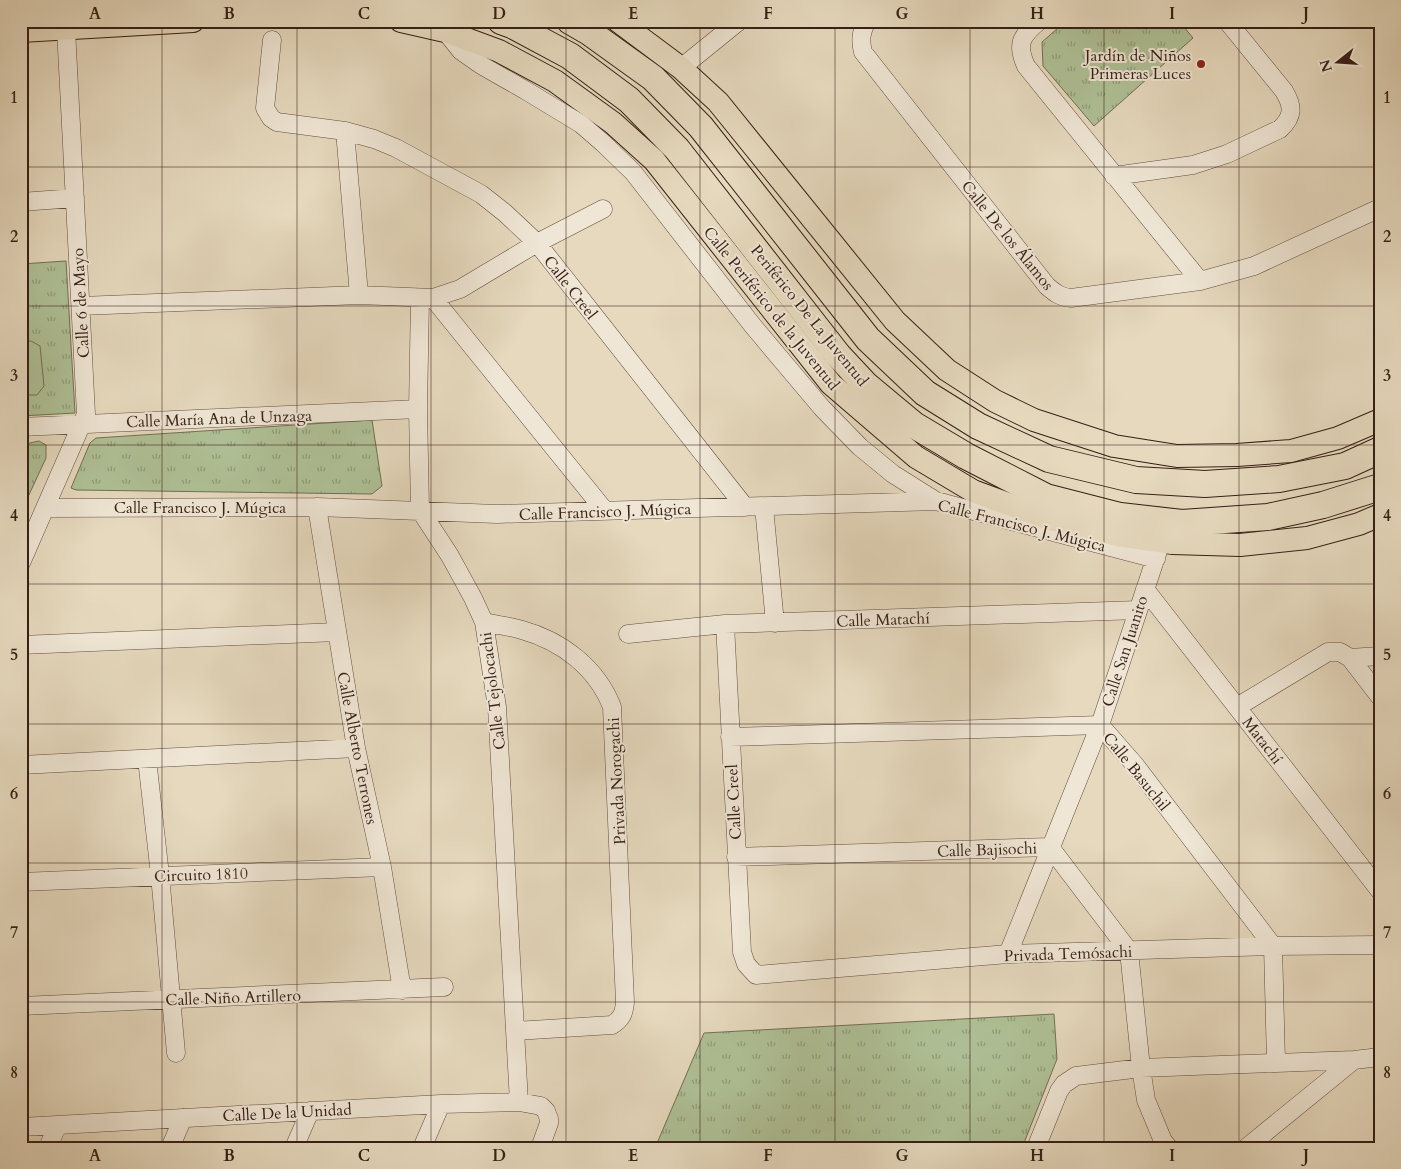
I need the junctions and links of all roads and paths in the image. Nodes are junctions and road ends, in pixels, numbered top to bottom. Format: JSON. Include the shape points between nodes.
{"nodes":[{"id":1,"x":193,"y":21,"type":"edge"},
{"id":2,"x":401,"y":21,"type":"edge"},
{"id":3,"x":501,"y":21,"type":"edge"},
{"id":4,"x":570,"y":21,"type":"edge"},
{"id":5,"x":618,"y":21,"type":"edge"},
{"id":6,"x":740,"y":21,"type":"edge"},
{"id":7,"x":867,"y":21,"type":"edge"},
{"id":8,"x":1040,"y":21,"type":"edge"},
{"id":9,"x":1227,"y":21,"type":"edge"},
{"id":10,"x":66,"y":29,"type":"junction"},
{"id":11,"x":21,"y":31,"type":"edge"},
{"id":12,"x":272,"y":40,"type":"dead end"},
{"id":13,"x":681,"y":68,"type":"junction"},
{"id":14,"x":587,"y":116,"type":"junction"},
{"id":15,"x":345,"y":131,"type":"junction"},
{"id":16,"x":1114,"y":176,"type":"junction"},
{"id":17,"x":75,"y":198,"type":"junction"},
{"id":18,"x":21,"y":202,"type":"edge"},
{"id":19,"x":1380,"y":208,"type":"edge"},
{"id":20,"x":603,"y":209,"type":"dead end"},
{"id":21,"x":537,"y":244,"type":"junction"},
{"id":22,"x":1200,"y":281,"type":"junction"},
{"id":23,"x":359,"y":295,"type":"junction"},
{"id":24,"x":427,"y":298,"type":"junction"},
{"id":25,"x":81,"y":306,"type":"junction"},
{"id":26,"x":418,"y":409,"type":"junction"},
{"id":27,"x":1380,"y":420,"type":"edge"},
{"id":28,"x":83,"y":423,"type":"junction"},
{"id":29,"x":21,"y":426,"type":"edge"},
{"id":30,"x":1380,"y":450,"type":"edge"},
{"id":31,"x":1380,"y":487,"type":"edge"},
{"id":32,"x":936,"y":501,"type":"junction"},
{"id":33,"x":317,"y":507,"type":"junction"},
{"id":34,"x":745,"y":507,"type":"junction"},
{"id":35,"x":764,"y":507,"type":"junction"},
{"id":36,"x":46,"y":508,"type":"junction"},
{"id":37,"x":420,"y":510,"type":"junction"},
{"id":38,"x":605,"y":511,"type":"junction"},
{"id":39,"x":1380,"y":515,"type":"edge"},
{"id":40,"x":1158,"y":551,"type":"junction"},
{"id":41,"x":23,"y":552,"type":"edge"},
{"id":42,"x":1145,"y":589,"type":"junction"},
{"id":43,"x":1138,"y":610,"type":"junction"},
{"id":44,"x":484,"y":622,"type":"junction"},
{"id":45,"x":775,"y":623,"type":"junction"},
{"id":46,"x":725,"y":624,"type":"junction"},
{"id":47,"x":337,"y":632,"type":"junction"},
{"id":48,"x":628,"y":634,"type":"dead end"},
{"id":49,"x":21,"y":645,"type":"edge"},
{"id":50,"x":1380,"y":656,"type":"edge"},
{"id":51,"x":1350,"y":658,"type":"junction"},
{"id":52,"x":1380,"y":696,"type":"edge"},
{"id":53,"x":1237,"y":707,"type":"junction"},
{"id":54,"x":1100,"y":725,"type":"junction"},
{"id":55,"x":730,"y":737,"type":"junction"},
{"id":56,"x":356,"y":748,"type":"junction"},
{"id":57,"x":147,"y":759,"type":"junction"},
{"id":58,"x":21,"y":765,"type":"edge"},
{"id":59,"x":1050,"y":847,"type":"junction"},
{"id":60,"x":736,"y":857,"type":"junction"},
{"id":61,"x":382,"y":867,"type":"junction"},
{"id":62,"x":160,"y":875,"type":"junction"},
{"id":63,"x":21,"y":882,"type":"edge"},
{"id":64,"x":1380,"y":891,"type":"edge"},
{"id":65,"x":1380,"y":945,"type":"edge"},
{"id":66,"x":1273,"y":946,"type":"junction"},
{"id":67,"x":1129,"y":951,"type":"junction"},
{"id":68,"x":1008,"y":954,"type":"junction"},
{"id":69,"x":756,"y":975,"type":"joint"},
{"id":70,"x":444,"y":987,"type":"dead end"},
{"id":71,"x":402,"y":990,"type":"junction"},
{"id":72,"x":171,"y":999,"type":"junction"},
{"id":73,"x":21,"y":1006,"type":"edge"},
{"id":74,"x":515,"y":1031,"type":"junction"},
{"id":75,"x":176,"y":1053,"type":"dead end"},
{"id":76,"x":1380,"y":1057,"type":"edge"},
{"id":77,"x":1354,"y":1060,"type":"junction"},
{"id":78,"x":1276,"y":1062,"type":"junction"},
{"id":79,"x":1141,"y":1068,"type":"junction"},
{"id":80,"x":519,"y":1102,"type":"junction"},
{"id":81,"x":441,"y":1104,"type":"junction"},
{"id":82,"x":310,"y":1111,"type":"junction"},
{"id":83,"x":183,"y":1118,"type":"junction"},
{"id":84,"x":57,"y":1126,"type":"junction"},
{"id":85,"x":21,"y":1127,"type":"edge"},
{"id":86,"x":1164,"y":1146,"type":"edge"},
{"id":87,"x":48,"y":1148,"type":"edge"},
{"id":88,"x":170,"y":1148,"type":"edge"},
{"id":89,"x":294,"y":1148,"type":"edge"},
{"id":90,"x":422,"y":1148,"type":"edge"},
{"id":91,"x":540,"y":1148,"type":"edge"},
{"id":92,"x":1036,"y":1148,"type":"edge"},
{"id":93,"x":1246,"y":1148,"type":"edge"}],
"edges":[{"from":1,"to":10,"type":"main road"},
{"from":2,"to":14,"type":"main road","name":"Calle Periférico de la Juventud","via":[[445,31],[507,56],[555,81]]},
{"from":3,"to":31,"type":"highway","name":"Periférico De La Juventud","via":[[570,56],[629,100],[677,149],[838,355],[866,385],[907,419],[966,456],[1046,497],[1120,516],[1182,523],[1268,517],[1323,505]]},
{"from":4,"to":30,"type":"highway","name":"Periférico De La Juventud","via":[[653,78],[701,127],[868,339],[925,393],[978,426],[1049,459],[1136,480],[1205,484],[1279,479],[1345,466]]},
{"from":5,"to":13,"type":"main road"},
{"from":6,"to":13,"type":"street"},
{"from":7,"to":22,"type":"street","name":"Calle De los Álamos","via":[[860,40],[862,52],[1055,293],[1070,298]]},
{"from":8,"to":16,"type":"street","via":[[1029,30],[1020,46],[1026,66]]},
{"from":9,"to":16,"type":"street","via":[[1290,100],[1292,109],[1286,124],[1280,130],[1228,154],[1193,165]]},
{"from":10,"to":11,"type":"main road"},
{"from":10,"to":17,"type":"street","name":"Calle 6 de Mayo"},
{"from":12,"to":15,"type":"street","name":"Calle Creel","via":[[266,108],[271,118],[277,122]]},
{"from":13,"to":27,"type":"main road","via":[[718,102],[895,322],[947,370],[995,401],[1034,420],[1114,446],[1177,456],[1291,451],[1338,438]]},
{"from":14,"to":32,"type":"street","via":[[603,143],[633,172],[753,326],[822,408],[860,447],[893,474]]},
{"from":14,"to":40,"type":"main road","name":"Calle Periférico de la Juventud","via":[[614,123],[654,160],[831,384],[916,457],[973,491],[1046,518],[1118,535]]},
{"from":15,"to":21,"type":"street","name":"Calle Creel","via":[[396,148],[480,194]]},
{"from":15,"to":23,"type":"street"},
{"from":16,"to":22,"type":"street"},
{"from":17,"to":18,"type":"street"},
{"from":17,"to":25,"type":"street","name":"Calle 6 de Mayo"},
{"from":19,"to":22,"type":"street","name":"Calle De los Álamos","via":[[1254,266]]},
{"from":20,"to":21,"type":"street"},
{"from":21,"to":24,"type":"street","via":[[460,289]]},
{"from":21,"to":34,"type":"street","name":"Calle Creel"},
{"from":23,"to":24,"type":"street"},
{"from":23,"to":25,"type":"street"},
{"from":24,"to":26,"type":"street"},
{"from":24,"to":38,"type":"street"},
{"from":25,"to":28,"type":"street","name":"Calle 6 de Mayo","via":[[86,414]]},
{"from":26,"to":28,"type":"street","name":"Calle María Ana de Unzaga"},
{"from":26,"to":37,"type":"street"},
{"from":28,"to":29,"type":"street","name":"Calle María Ana de Unzaga"},
{"from":28,"to":36,"type":"street","name":"Calle 6 de Mayo"},
{"from":32,"to":35,"type":"street","name":"Calle Francisco J. Múgica"},
{"from":32,"to":40,"type":"street","name":"Calle Francisco J. Múgica"},
{"from":33,"to":36,"type":"street","name":"Calle Francisco J. Múgica"},
{"from":33,"to":37,"type":"street","name":"Calle Francisco J. Múgica"},
{"from":33,"to":47,"type":"street","name":"Calle Alberto Terrones"},
{"from":34,"to":35,"type":"street","name":"Calle Francisco J. Múgica"},
{"from":34,"to":38,"type":"street","name":"Calle Francisco J. Múgica"},
{"from":35,"to":45,"type":"street"},
{"from":36,"to":41,"type":"street","name":"Calle 6 de Mayo"},
{"from":37,"to":38,"type":"street","name":"Calle Francisco J. Múgica","via":[[497,514]]},
{"from":37,"to":44,"type":"street","name":"Calle Tejolocachi","via":[[450,556]]},
{"from":39,"to":40,"type":"main road","name":"Calle Periférico de la Juventud","via":[[1306,538]]},
{"from":40,"to":42,"type":"street","name":"Calle San Juanito"},
{"from":42,"to":43,"type":"street","name":"Calle San Juanito"},
{"from":42,"to":53,"type":"street","name":"Matachí"},
{"from":43,"to":45,"type":"street","name":"Calle Matachí"},
{"from":43,"to":54,"type":"street","name":"Calle San Juanito"},
{"from":44,"to":74,"type":"street","name":"Calle Tejolocachi","via":[[497,707]]},
{"from":44,"to":74,"type":"street","name":"Privada Norogachi","via":[[522,630],[566,650],[597,678],[612,707],[625,1002],[622,1017],[612,1025]]},
{"from":45,"to":46,"type":"street","name":"Calle Matachí"},
{"from":46,"to":48,"type":"street","name":"Calle Matachí"},
{"from":46,"to":55,"type":"street","name":"Calle Creel"},
{"from":47,"to":49,"type":"street"},
{"from":47,"to":56,"type":"street","name":"Calle Alberto Terrones"},
{"from":50,"to":51,"type":"street"},
{"from":51,"to":52,"type":"street"},
{"from":51,"to":53,"type":"street","via":[[1340,652],[1328,652]]},
{"from":53,"to":64,"type":"street","name":"Matachí"},
{"from":54,"to":55,"type":"street","name":"Calle Basuchil"},
{"from":54,"to":59,"type":"street","name":"Calle San Juanito"},
{"from":54,"to":66,"type":"street","name":"Calle Basuchil","via":[[1135,765]]},
{"from":55,"to":60,"type":"street","name":"Calle Creel"},
{"from":56,"to":57,"type":"street"},
{"from":56,"to":61,"type":"street","name":"Calle Alberto Terrones"},
{"from":57,"to":58,"type":"street"},
{"from":57,"to":62,"type":"street"},
{"from":59,"to":60,"type":"street","name":"Calle Bajisochi"},
{"from":59,"to":67,"type":"street","name":"Calle Bajisochi"},
{"from":59,"to":68,"type":"street","name":"Calle San Juanito"},
{"from":60,"to":69,"type":"street","name":"Calle Creel","via":[[742,952],[746,964]]},
{"from":61,"to":62,"type":"street","name":"Circuito 1810"},
{"from":61,"to":71,"type":"street","name":"Calle Alberto Terrones"},
{"from":62,"to":63,"type":"street","name":"Circuito 1810"},
{"from":62,"to":72,"type":"street"},
{"from":65,"to":66,"type":"street","name":"Privada Temósachi"},
{"from":66,"to":67,"type":"street","name":"Privada Temósachi"},
{"from":66,"to":78,"type":"street"},
{"from":67,"to":68,"type":"street","name":"Privada Temósachi"},
{"from":67,"to":79,"type":"street"},
{"from":68,"to":69,"type":"street","name":"Privada Temósachi"},
{"from":70,"to":71,"type":"street","name":"Calle Niño Artillero"},
{"from":71,"to":72,"type":"street","name":"Calle Niño Artillero"},
{"from":72,"to":73,"type":"street","name":"Calle Niño Artillero"},
{"from":72,"to":75,"type":"street"},
{"from":74,"to":80,"type":"street","name":"Calle Tejolocachi"},
{"from":76,"to":77,"type":"street"},
{"from":77,"to":78,"type":"street"},
{"from":77,"to":93,"type":"street"},
{"from":78,"to":79,"type":"street"},
{"from":79,"to":86,"type":"street","via":[[1146,1100]]},
{"from":79,"to":92,"type":"street","via":[[1070,1079],[1059,1090]]},
{"from":80,"to":81,"type":"street","name":"Calle De la Unidad"},
{"from":80,"to":91,"type":"street","name":"Calle De la Unidad","via":[[541,1106],[548,1115],[549,1123]]},
{"from":81,"to":82,"type":"street","name":"Calle De la Unidad"},
{"from":81,"to":90,"type":"street"},
{"from":82,"to":83,"type":"street","name":"Calle De la Unidad"},
{"from":82,"to":89,"type":"street"},
{"from":83,"to":84,"type":"street","name":"Calle De la Unidad"},
{"from":83,"to":88,"type":"street"},
{"from":84,"to":85,"type":"street","name":"Calle De la Unidad"},
{"from":84,"to":87,"type":"street"}]}
